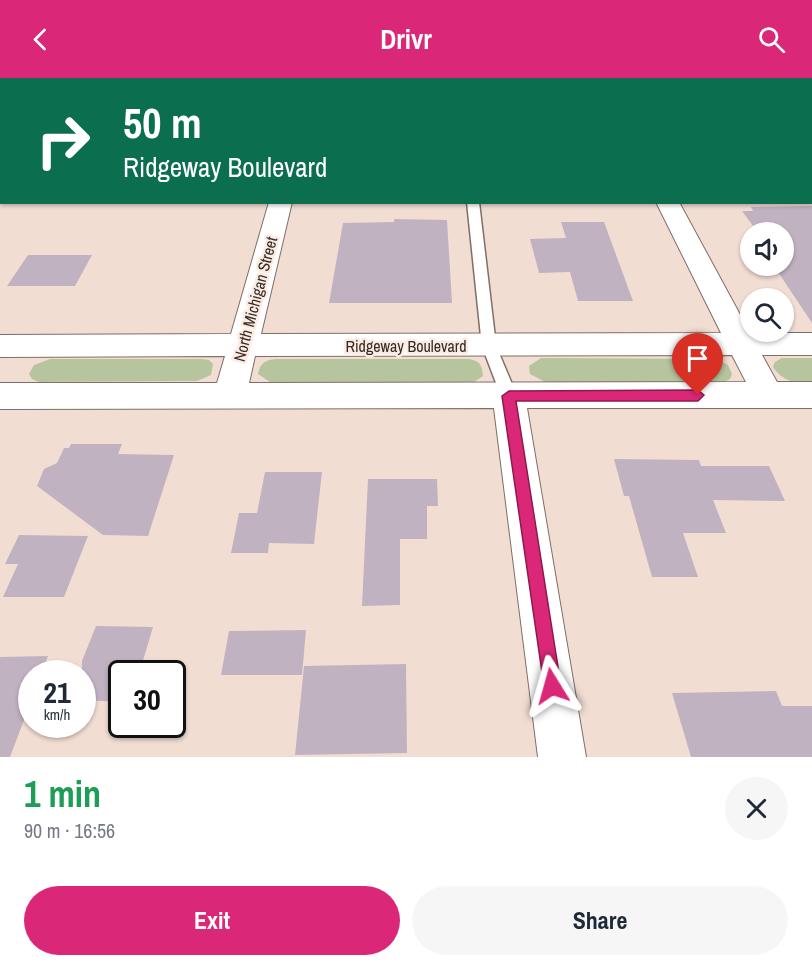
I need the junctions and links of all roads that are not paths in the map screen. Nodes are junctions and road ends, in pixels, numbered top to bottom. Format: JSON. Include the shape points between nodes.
{"nodes":[{"id":1,"x":279,"y":204,"type":"edge"},
{"id":2,"x":473,"y":204,"type":"edge"},
{"id":3,"x":668,"y":204,"type":"edge"},
{"id":4,"x":741,"y":344,"type":"junction"},
{"id":5,"x":242,"y":345,"type":"junction"},
{"id":6,"x":812,"y":345,"type":"edge"},
{"id":7,"x":11,"y":346,"type":"edge"},
{"id":8,"x":489,"y":346,"type":"junction"},
{"id":9,"x":0,"y":382,"type":"edge"},
{"id":10,"x":230,"y":395,"type":"junction"},
{"id":11,"x":768,"y":395,"type":"junction"},
{"id":12,"x":812,"y":395,"type":"edge"},
{"id":13,"x":0,"y":396,"type":"edge"},
{"id":14,"x":509,"y":396,"type":"junction"},
{"id":15,"x":562,"y":757,"type":"edge"}],
"edges":[{"from":1,"to":5,"type":"street","name":"North Michigan Street"},
{"from":2,"to":8,"type":"lane"},
{"from":3,"to":4,"type":"street"},
{"from":4,"to":6,"type":"street","name":"Ridgeway Boulevard"},
{"from":4,"to":8,"type":"street","name":"Ridgeway Boulevard"},
{"from":4,"to":11,"type":"street"},
{"from":5,"to":7,"type":"street","name":"Ridgeway Boulevard"},
{"from":5,"to":8,"type":"street","name":"Ridgeway Boulevard"},
{"from":5,"to":10,"type":"street","name":"North Michigan Street"},
{"from":7,"to":9,"type":"street"},
{"from":8,"to":14,"type":"lane"},
{"from":10,"to":13,"type":"street"},
{"from":10,"to":14,"type":"street"},
{"from":11,"to":12,"type":"street"},
{"from":11,"to":14,"type":"street"},
{"from":14,"to":15,"type":"street"}]}
